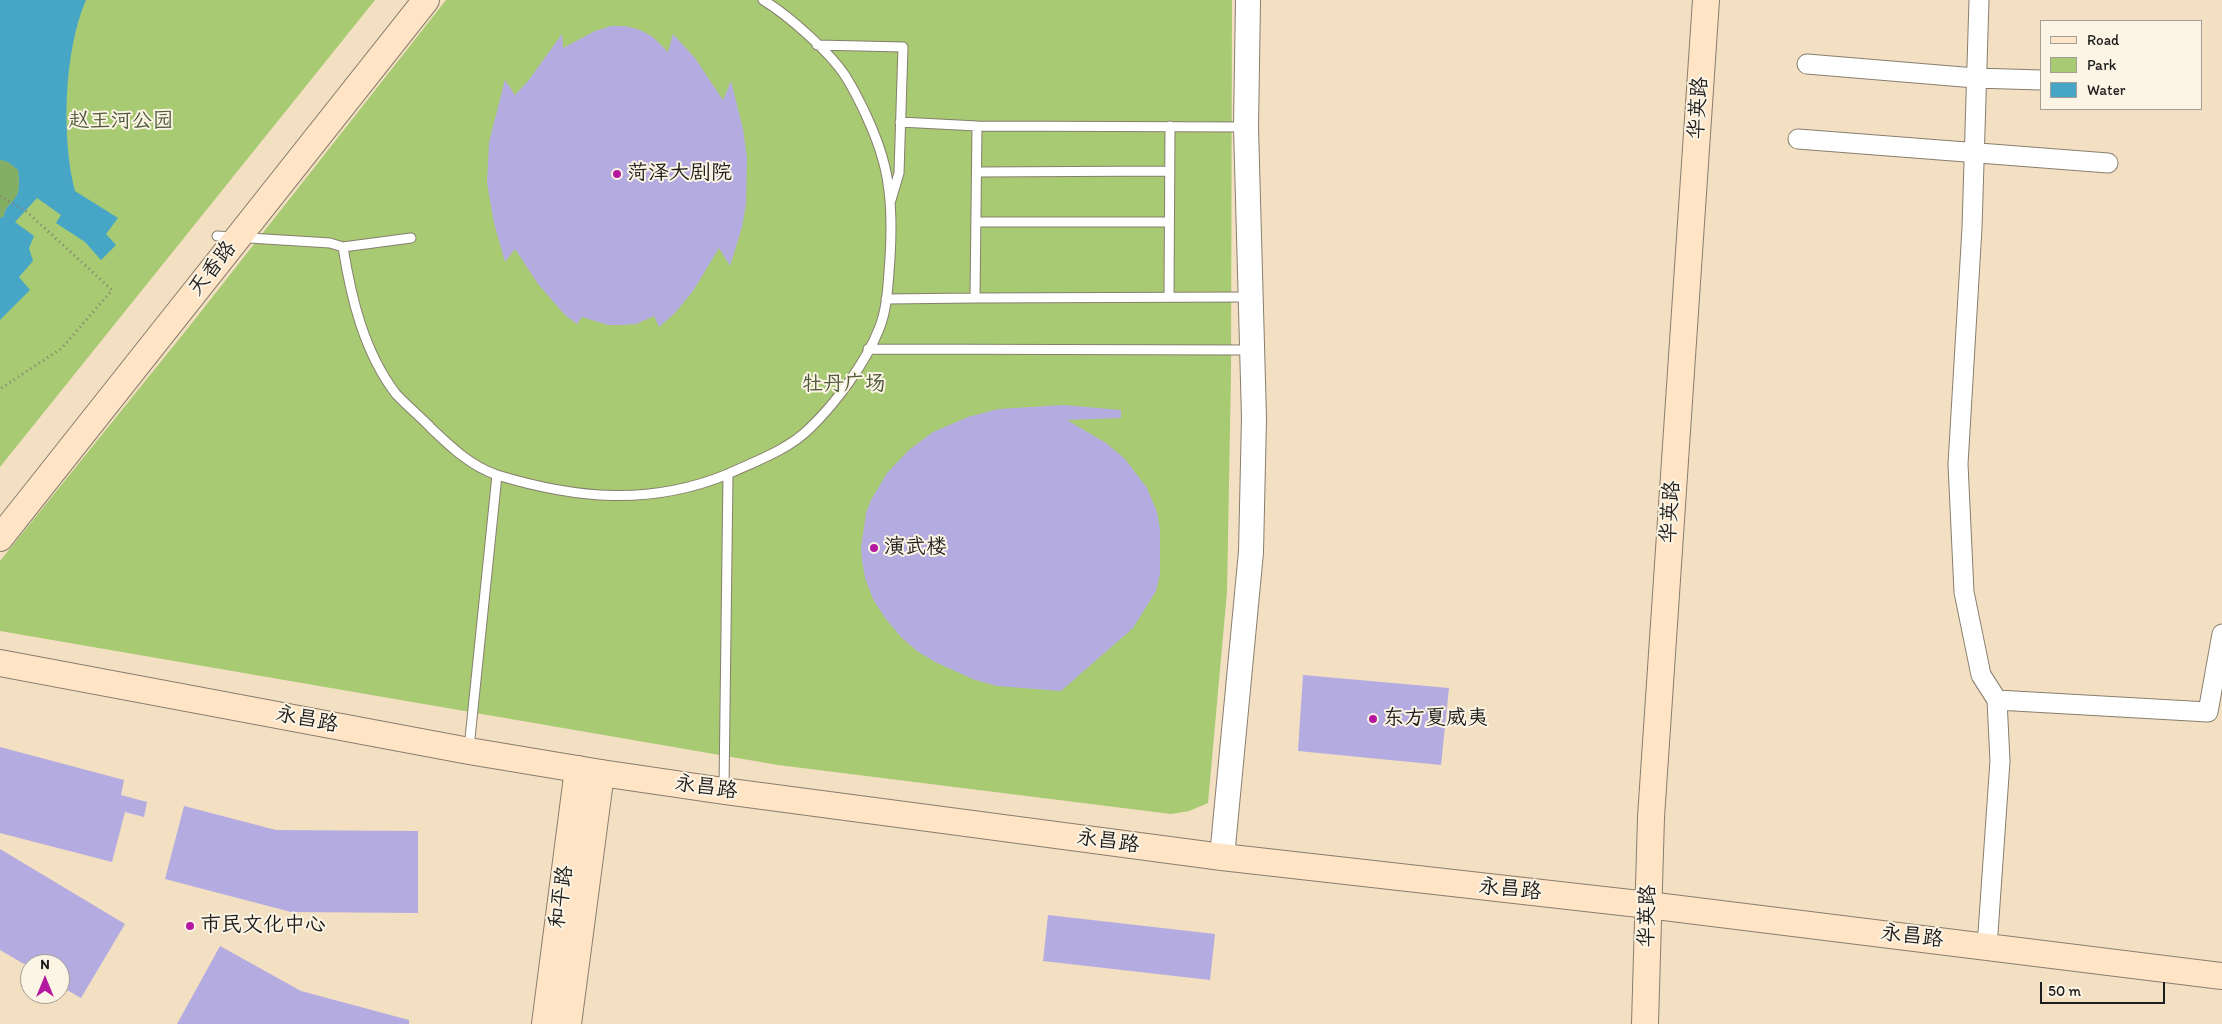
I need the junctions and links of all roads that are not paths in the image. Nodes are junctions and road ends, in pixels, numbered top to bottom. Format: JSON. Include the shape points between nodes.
{"nodes":[{"id":1,"x":405,"y":0,"type":"edge"},
{"id":2,"x":426,"y":0,"type":"edge"},
{"id":3,"x":763,"y":0,"type":"edge"},
{"id":4,"x":1248,"y":0,"type":"edge"},
{"id":5,"x":1706,"y":0,"type":"edge"},
{"id":6,"x":1979,"y":0,"type":"edge"},
{"id":7,"x":817,"y":45,"type":"junction"},
{"id":8,"x":1807,"y":64,"type":"dead end"},
{"id":9,"x":1976,"y":78,"type":"junction"},
{"id":10,"x":2040,"y":80,"type":"edge"},
{"id":11,"x":900,"y":122,"type":"junction"},
{"id":12,"x":977,"y":126,"type":"junction"},
{"id":13,"x":1170,"y":126,"type":"junction"},
{"id":14,"x":1246,"y":127,"type":"junction"},
{"id":15,"x":1798,"y":140,"type":"dead end"},
{"id":16,"x":1974,"y":152,"type":"junction"},
{"id":17,"x":2108,"y":163,"type":"dead end"},
{"id":18,"x":1170,"y":171,"type":"junction"},
{"id":19,"x":977,"y":172,"type":"junction"},
{"id":20,"x":890,"y":203,"type":"junction"},
{"id":21,"x":976,"y":222,"type":"junction"},
{"id":22,"x":1170,"y":222,"type":"junction"},
{"id":23,"x":227,"y":237,"type":"junction"},
{"id":24,"x":412,"y":238,"type":"dead end"},
{"id":25,"x":343,"y":247,"type":"junction"},
{"id":26,"x":1169,"y":297,"type":"junction"},
{"id":27,"x":1250,"y":297,"type":"junction"},
{"id":28,"x":975,"y":298,"type":"junction"},
{"id":29,"x":886,"y":299,"type":"junction"},
{"id":30,"x":868,"y":349,"type":"junction"},
{"id":31,"x":1251,"y":350,"type":"junction"},
{"id":32,"x":728,"y":474,"type":"junction"},
{"id":33,"x":497,"y":475,"type":"junction"},
{"id":34,"x":0,"y":510,"type":"edge"},
{"id":35,"x":0,"y":538,"type":"edge"},
{"id":36,"x":2222,"y":634,"type":"edge"},
{"id":37,"x":0,"y":663,"type":"edge"},
{"id":38,"x":1998,"y":700,"type":"junction"},
{"id":39,"x":469,"y":751,"type":"junction"},
{"id":40,"x":590,"y":771,"type":"junction"},
{"id":41,"x":724,"y":791,"type":"junction"},
{"id":42,"x":1222,"y":857,"type":"junction"},
{"id":43,"x":1648,"y":905,"type":"junction"},
{"id":44,"x":1988,"y":947,"type":"junction"},
{"id":45,"x":2222,"y":976,"type":"edge"},
{"id":46,"x":544,"y":1024,"type":"edge"},
{"id":47,"x":568,"y":1024,"type":"edge"},
{"id":48,"x":1645,"y":1024,"type":"edge"}],
"edges":[{"from":1,"to":23,"type":"main road","name":"天香路"},
{"from":2,"to":23,"type":"main road","name":"天香路"},
{"from":3,"to":7,"type":"lane"},
{"from":4,"to":14,"type":"street"},
{"from":5,"to":43,"type":"main road","name":"华英路","via":[[1650,817]]},
{"from":6,"to":9,"type":"street"},
{"from":7,"to":11,"type":"lane","via":[[902,47]]},
{"from":7,"to":20,"type":"lane","via":[[845,76],[874,134],[883,161]]},
{"from":8,"to":9,"type":"street"},
{"from":9,"to":10,"type":"street"},
{"from":9,"to":16,"type":"street"},
{"from":11,"to":12,"type":"lane"},
{"from":11,"to":20,"type":"lane","via":[[899,173]]},
{"from":12,"to":13,"type":"lane"},
{"from":12,"to":19,"type":"lane"},
{"from":13,"to":14,"type":"lane"},
{"from":13,"to":18,"type":"lane"},
{"from":14,"to":27,"type":"street"},
{"from":15,"to":16,"type":"street"},
{"from":16,"to":17,"type":"street"},
{"from":16,"to":38,"type":"street","via":[[1958,464],[1964,592],[1981,675]]},
{"from":18,"to":19,"type":"lane"},
{"from":18,"to":22,"type":"lane"},
{"from":19,"to":21,"type":"lane"},
{"from":20,"to":29,"type":"lane","via":[[891,240]]},
{"from":21,"to":22,"type":"lane"},
{"from":21,"to":28,"type":"lane"},
{"from":22,"to":26,"type":"lane"},
{"from":23,"to":25,"type":"lane","via":[[330,243]]},
{"from":23,"to":34,"type":"main road","name":"天香路"},
{"from":23,"to":35,"type":"main road","name":"天香路"},
{"from":24,"to":25,"type":"lane"},
{"from":25,"to":33,"type":"lane","via":[[355,311],[373,354],[396,394],[451,447],[479,468]]},
{"from":26,"to":27,"type":"lane"},
{"from":26,"to":28,"type":"lane"},
{"from":27,"to":31,"type":"street"},
{"from":28,"to":29,"type":"lane"},
{"from":29,"to":30,"type":"lane","via":[[878,330]]},
{"from":30,"to":31,"type":"lane"},
{"from":30,"to":32,"type":"lane","via":[[834,402],[809,430],[775,453]]},
{"from":31,"to":42,"type":"street","via":[[1254,418],[1251,552]]},
{"from":32,"to":33,"type":"lane","via":[[704,484],[637,496],[562,492]]},
{"from":32,"to":41,"type":"lane"},
{"from":33,"to":39,"type":"lane"},
{"from":36,"to":38,"type":"street","via":[[2208,712]]},
{"from":37,"to":39,"type":"main road","name":"永昌路"},
{"from":38,"to":44,"type":"street","via":[[2000,761]]},
{"from":39,"to":40,"type":"main road","name":"永昌路"},
{"from":40,"to":41,"type":"main road","name":"永昌路"},
{"from":40,"to":46,"type":"main road","name":"和平路"},
{"from":40,"to":47,"type":"main road","name":"和平路"},
{"from":41,"to":42,"type":"main road","name":"永昌路"},
{"from":42,"to":43,"type":"main road","name":"永昌路"},
{"from":43,"to":44,"type":"main road","name":"永昌路"},
{"from":43,"to":48,"type":"main road","name":"华英路"},
{"from":44,"to":45,"type":"main road","name":"永昌路"}]}
